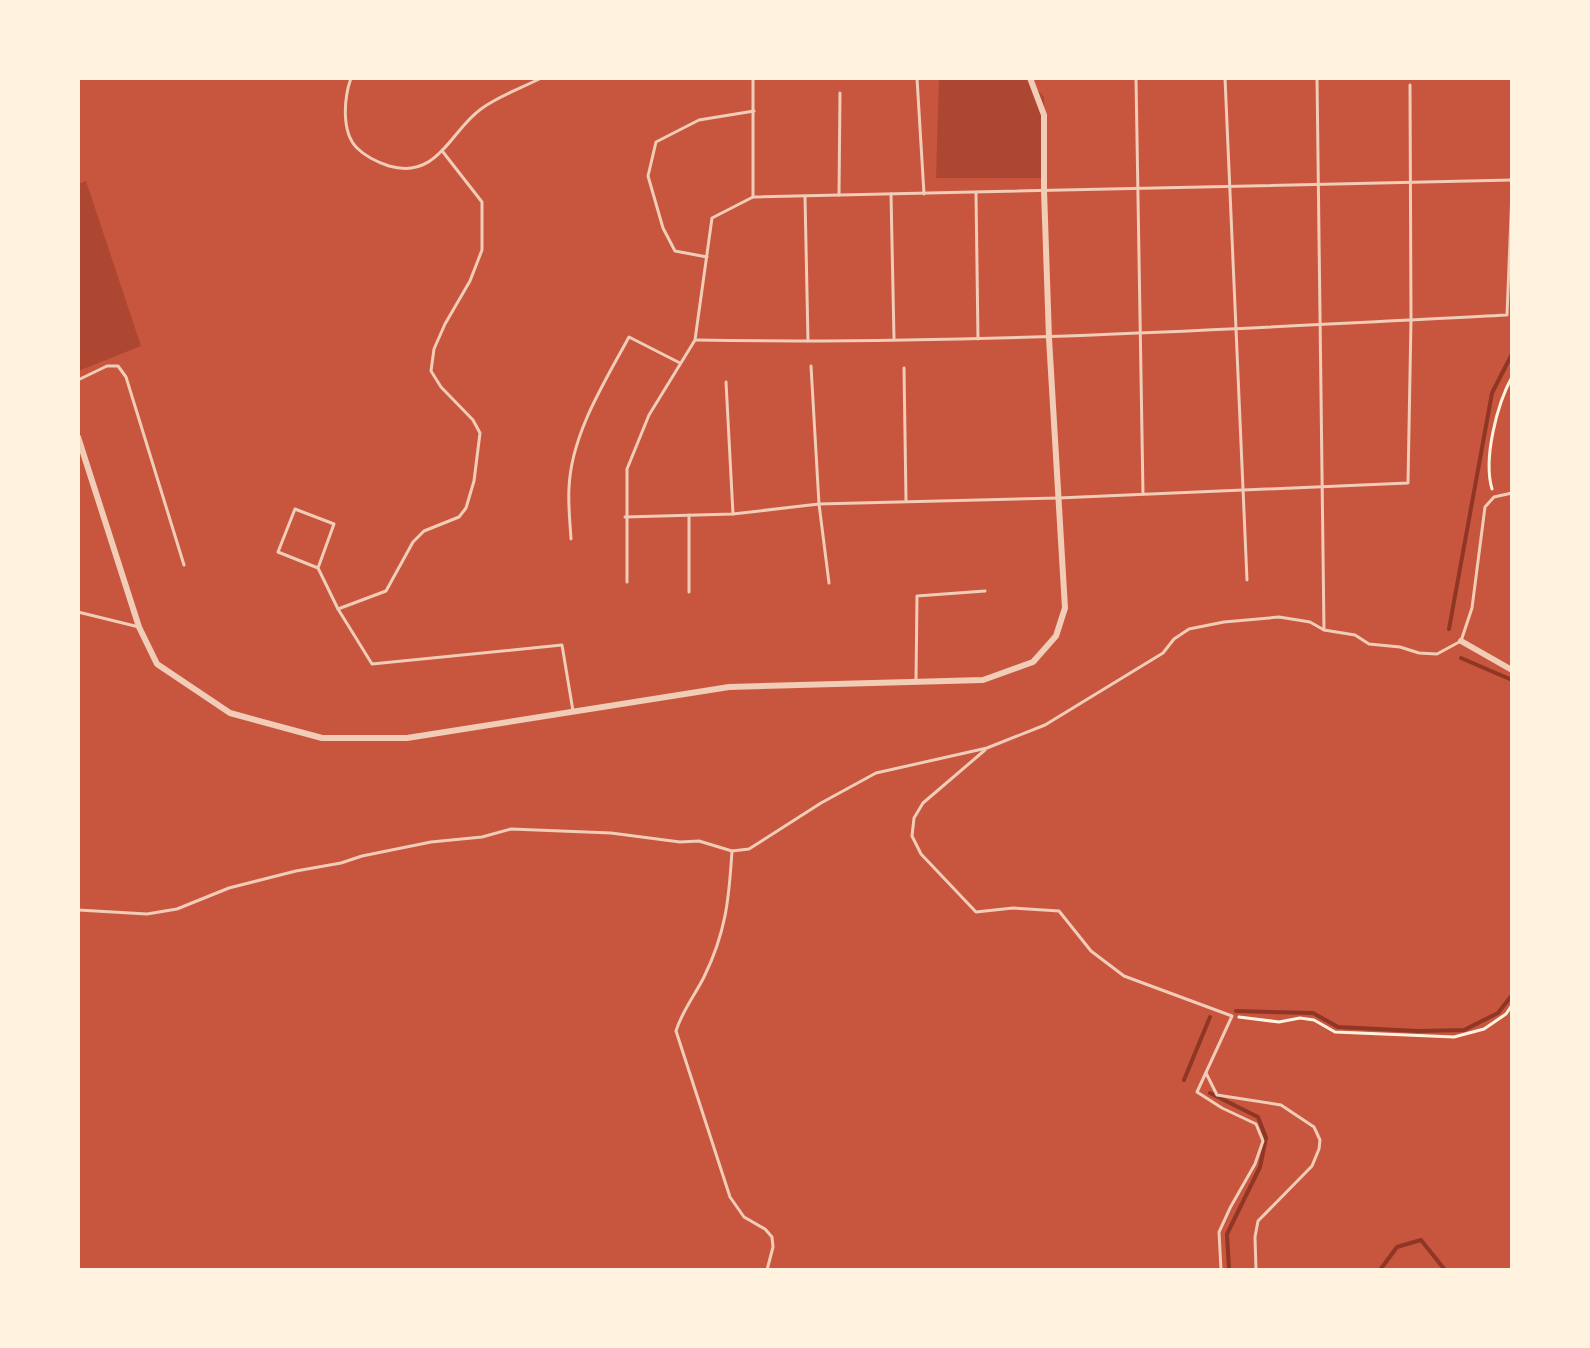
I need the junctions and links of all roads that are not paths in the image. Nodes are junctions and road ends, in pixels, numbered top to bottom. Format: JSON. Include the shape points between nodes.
{"nodes":[{"id":1,"x":351,"y":78,"type":"edge"},
{"id":2,"x":541,"y":78,"type":"edge"},
{"id":3,"x":753,"y":78,"type":"edge"},
{"id":4,"x":917,"y":78,"type":"edge"},
{"id":5,"x":1030,"y":78,"type":"edge"},
{"id":6,"x":1136,"y":78,"type":"edge"},
{"id":7,"x":1225,"y":78,"type":"edge"},
{"id":8,"x":1317,"y":78,"type":"edge"},
{"id":9,"x":1410,"y":85,"type":"dead end"},
{"id":10,"x":840,"y":93,"type":"dead end"},
{"id":11,"x":754,"y":111,"type":"junction"},
{"id":12,"x":1512,"y":139,"type":"edge"},
{"id":13,"x":443,"y":152,"type":"junction"},
{"id":14,"x":1512,"y":161,"type":"edge"},
{"id":15,"x":1512,"y":180,"type":"edge"},
{"id":16,"x":1410,"y":183,"type":"junction"},
{"id":17,"x":1318,"y":185,"type":"junction"},
{"id":18,"x":1230,"y":187,"type":"junction"},
{"id":19,"x":1139,"y":189,"type":"junction"},
{"id":20,"x":1044,"y":190,"type":"junction"},
{"id":21,"x":891,"y":192,"type":"junction"},
{"id":22,"x":1512,"y":192,"type":"edge"},
{"id":23,"x":976,"y":193,"type":"junction"},
{"id":24,"x":924,"y":194,"type":"junction"},
{"id":25,"x":839,"y":195,"type":"junction"},
{"id":26,"x":753,"y":197,"type":"junction"},
{"id":27,"x":805,"y":197,"type":"junction"},
{"id":28,"x":708,"y":257,"type":"junction"},
{"id":29,"x":1411,"y":320,"type":"junction"},
{"id":30,"x":1320,"y":324,"type":"junction"},
{"id":31,"x":1237,"y":328,"type":"junction"},
{"id":32,"x":1141,"y":331,"type":"junction"},
{"id":33,"x":894,"y":338,"type":"junction"},
{"id":34,"x":1049,"y":338,"type":"junction"},
{"id":35,"x":978,"y":339,"type":"junction"},
{"id":36,"x":695,"y":340,"type":"junction"},
{"id":37,"x":808,"y":342,"type":"junction"},
{"id":38,"x":680,"y":363,"type":"junction"},
{"id":39,"x":811,"y":366,"type":"dead end"},
{"id":40,"x":904,"y":368,"type":"dead end"},
{"id":41,"x":78,"y":380,"type":"edge"},
{"id":42,"x":726,"y":382,"type":"dead end"},
{"id":43,"x":78,"y":437,"type":"edge"},
{"id":44,"x":1322,"y":487,"type":"junction"},
{"id":45,"x":1244,"y":490,"type":"junction"},
{"id":46,"x":1512,"y":493,"type":"edge"},
{"id":47,"x":1143,"y":494,"type":"junction"},
{"id":48,"x":1058,"y":498,"type":"junction"},
{"id":49,"x":906,"y":501,"type":"junction"},
{"id":50,"x":819,"y":504,"type":"junction"},
{"id":51,"x":733,"y":514,"type":"junction"},
{"id":52,"x":689,"y":515,"type":"junction"},
{"id":53,"x":625,"y":517,"type":"junction"},
{"id":54,"x":571,"y":539,"type":"dead end"},
{"id":55,"x":184,"y":565,"type":"dead end"},
{"id":56,"x":318,"y":568,"type":"junction"},
{"id":57,"x":1247,"y":580,"type":"dead end"},
{"id":58,"x":627,"y":582,"type":"dead end"},
{"id":59,"x":829,"y":583,"type":"dead end"},
{"id":60,"x":985,"y":591,"type":"dead end"},
{"id":61,"x":689,"y":592,"type":"dead end"},
{"id":62,"x":338,"y":609,"type":"junction"},
{"id":63,"x":78,"y":612,"type":"edge"},
{"id":64,"x":139,"y":627,"type":"junction"},
{"id":65,"x":1324,"y":630,"type":"junction"},
{"id":66,"x":1461,"y":641,"type":"junction"},
{"id":67,"x":1512,"y":670,"type":"edge"},
{"id":68,"x":916,"y":681,"type":"junction"},
{"id":69,"x":573,"y":711,"type":"junction"},
{"id":70,"x":987,"y":748,"type":"junction"},
{"id":71,"x":732,"y":851,"type":"junction"},
{"id":72,"x":78,"y":910,"type":"edge"},
{"id":73,"x":1206,"y":1073,"type":"junction"},
{"id":74,"x":767,"y":1270,"type":"edge"},
{"id":75,"x":1221,"y":1270,"type":"edge"},
{"id":76,"x":1256,"y":1270,"type":"edge"}],
"edges":[{"from":1,"to":13,"type":"lane","via":[[345,113],[348,131],[365,155],[400,169],[424,165]]},
{"from":2,"to":13,"type":"lane","via":[[480,109]]},
{"from":3,"to":11,"type":"lane"},
{"from":4,"to":24,"type":"lane"},
{"from":5,"to":20,"type":"street","via":[[1044,115]]},
{"from":6,"to":19,"type":"lane"},
{"from":7,"to":18,"type":"lane"},
{"from":8,"to":17,"type":"lane"},
{"from":9,"to":16,"type":"lane"},
{"from":10,"to":25,"type":"lane"},
{"from":11,"to":26,"type":"lane"},
{"from":11,"to":28,"type":"lane","via":[[699,120],[656,142],[648,176],[663,228],[675,251]]},
{"from":12,"to":14,"type":"lane"},
{"from":13,"to":62,"type":"lane","via":[[482,202],[482,250],[434,349],[431,371],[480,433],[474,481],[459,517],[424,531],[413,542],[386,591]]},
{"from":15,"to":16,"type":"lane"},
{"from":16,"to":17,"type":"lane"},
{"from":16,"to":29,"type":"lane"},
{"from":17,"to":18,"type":"lane"},
{"from":17,"to":30,"type":"lane"},
{"from":18,"to":19,"type":"lane"},
{"from":18,"to":31,"type":"lane"},
{"from":19,"to":20,"type":"lane"},
{"from":19,"to":32,"type":"lane"},
{"from":20,"to":23,"type":"lane"},
{"from":20,"to":34,"type":"street"},
{"from":21,"to":24,"type":"lane"},
{"from":21,"to":25,"type":"lane"},
{"from":21,"to":33,"type":"lane"},
{"from":22,"to":29,"type":"lane","via":[[1507,315]]},
{"from":23,"to":24,"type":"lane"},
{"from":23,"to":35,"type":"lane"},
{"from":25,"to":27,"type":"lane"},
{"from":26,"to":27,"type":"lane"},
{"from":26,"to":28,"type":"lane","via":[[712,218]]},
{"from":27,"to":37,"type":"lane"},
{"from":28,"to":36,"type":"lane"},
{"from":29,"to":30,"type":"lane"},
{"from":29,"to":44,"type":"lane","via":[[1408,483]]},
{"from":30,"to":31,"type":"lane"},
{"from":30,"to":44,"type":"lane"},
{"from":31,"to":32,"type":"lane"},
{"from":31,"to":45,"type":"lane"},
{"from":32,"to":34,"type":"lane"},
{"from":32,"to":47,"type":"lane"},
{"from":33,"to":35,"type":"lane"},
{"from":33,"to":37,"type":"lane"},
{"from":34,"to":35,"type":"lane"},
{"from":34,"to":48,"type":"street"},
{"from":36,"to":37,"type":"lane"},
{"from":36,"to":38,"type":"lane"},
{"from":38,"to":53,"type":"lane","via":[[649,415],[627,469]]},
{"from":38,"to":54,"type":"lane","via":[[629,337],[578,442],[568,486]]},
{"from":39,"to":50,"type":"lane"},
{"from":40,"to":49,"type":"lane"},
{"from":41,"to":55,"type":"lane","via":[[107,366],[118,366],[126,377]]},
{"from":42,"to":51,"type":"lane"},
{"from":43,"to":64,"type":"street"},
{"from":44,"to":45,"type":"lane"},
{"from":44,"to":65,"type":"lane"},
{"from":45,"to":47,"type":"lane"},
{"from":45,"to":57,"type":"lane"},
{"from":46,"to":66,"type":"lane","via":[[1494,497],[1485,507],[1472,608]]},
{"from":47,"to":48,"type":"lane"},
{"from":48,"to":49,"type":"lane"},
{"from":48,"to":68,"type":"street","via":[[1065,608],[1056,636],[1033,662],[983,680]]},
{"from":49,"to":50,"type":"lane"},
{"from":50,"to":51,"type":"lane"},
{"from":50,"to":59,"type":"lane"},
{"from":51,"to":52,"type":"lane"},
{"from":52,"to":53,"type":"lane"},
{"from":52,"to":61,"type":"lane"},
{"from":53,"to":58,"type":"lane"},
{"from":56,"to":56,"type":"lane","via":[[334,524],[295,509],[278,552]]},
{"from":56,"to":62,"type":"lane"},
{"from":60,"to":68,"type":"lane","via":[[917,596]]},
{"from":62,"to":69,"type":"lane","via":[[372,664],[562,645]]},
{"from":63,"to":64,"type":"lane"},
{"from":64,"to":69,"type":"street","via":[[157,664],[230,713],[322,738],[407,738]]},
{"from":65,"to":66,"type":"lane","via":[[1419,653],[1437,654]]},
{"from":65,"to":70,"type":"lane","via":[[1279,617],[1189,629],[1163,653],[1077,708]]},
{"from":66,"to":67,"type":"street"},
{"from":68,"to":69,"type":"street","via":[[729,687]]},
{"from":70,"to":71,"type":"lane","via":[[876,773],[749,849]]},
{"from":70,"to":73,"type":"lane","via":[[918,810],[912,836],[921,854],[976,912],[1059,911],[1091,951],[1124,976],[1232,1016]]},
{"from":71,"to":72,"type":"lane","via":[[699,841],[511,829],[296,871],[229,888],[177,909],[147,914]]},
{"from":71,"to":74,"type":"lane","via":[[729,905],[720,939],[676,1031],[730,1197],[744,1217],[772,1237]]},
{"from":73,"to":75,"type":"lane","via":[[1197,1092],[1256,1124],[1263,1141],[1219,1232]]},
{"from":73,"to":76,"type":"lane","via":[[1217,1095],[1281,1105],[1314,1127],[1320,1140],[1312,1166],[1258,1221]]}]}
